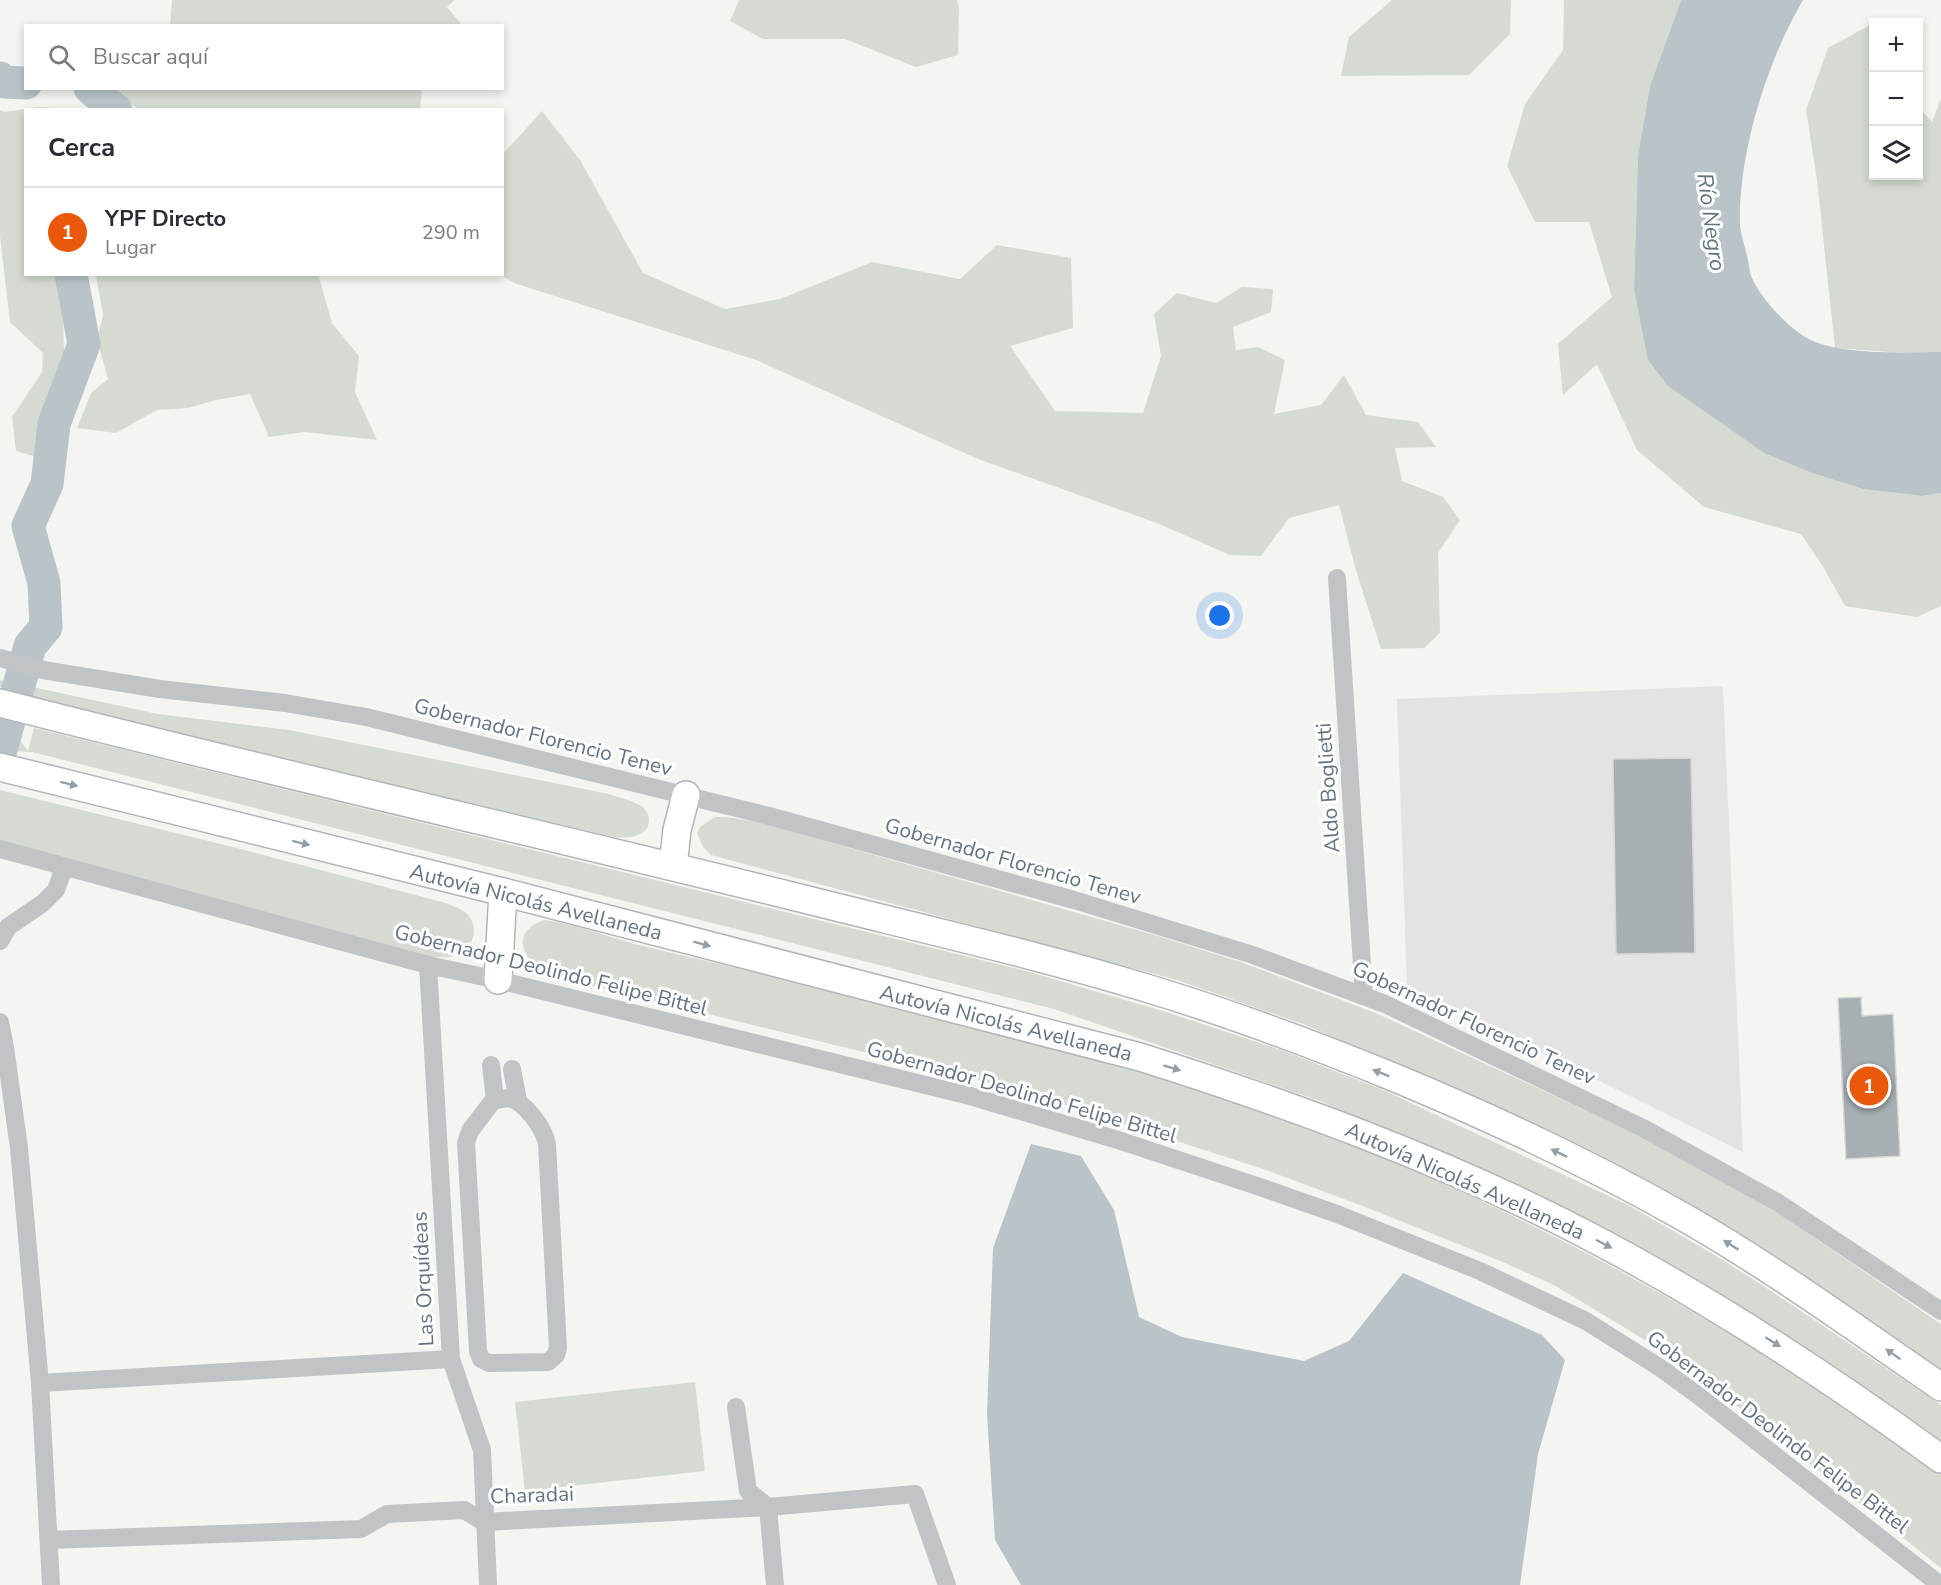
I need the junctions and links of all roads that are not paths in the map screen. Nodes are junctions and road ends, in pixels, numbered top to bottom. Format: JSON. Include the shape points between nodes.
{"nodes":[{"id":1,"x":1337,"y":578,"type":"dead end"},
{"id":2,"x":2,"y":659,"type":"edge"},
{"id":3,"x":0,"y":704,"type":"edge"},
{"id":4,"x":6,"y":768,"type":"edge"},
{"id":5,"x":686,"y":795,"type":"junction"},
{"id":6,"x":2,"y":850,"type":"edge"},
{"id":7,"x":673,"y":866,"type":"junction"},
{"id":8,"x":64,"y":868,"type":"junction"},
{"id":9,"x":503,"y":892,"type":"junction"},
{"id":10,"x":0,"y":941,"type":"edge"},
{"id":11,"x":428,"y":965,"type":"junction"},
{"id":12,"x":498,"y":980,"type":"junction"},
{"id":13,"x":1364,"y":996,"type":"junction"},
{"id":14,"x":0,"y":1022,"type":"edge"},
{"id":15,"x":491,"y":1065,"type":"dead end"},
{"id":16,"x":512,"y":1069,"type":"dead end"},
{"id":17,"x":495,"y":1100,"type":"junction"},
{"id":18,"x":518,"y":1101,"type":"junction"},
{"id":19,"x":1941,"y":1311,"type":"edge"},
{"id":20,"x":451,"y":1359,"type":"junction"},
{"id":21,"x":40,"y":1383,"type":"junction"},
{"id":22,"x":1941,"y":1387,"type":"edge"},
{"id":23,"x":736,"y":1407,"type":"dead end"},
{"id":24,"x":1941,"y":1459,"type":"edge"},
{"id":25,"x":768,"y":1507,"type":"junction"},
{"id":26,"x":484,"y":1522,"type":"junction"},
{"id":27,"x":49,"y":1540,"type":"junction"},
{"id":28,"x":51,"y":1585,"type":"edge"},
{"id":29,"x":488,"y":1585,"type":"edge"},
{"id":30,"x":775,"y":1585,"type":"edge"},
{"id":31,"x":947,"y":1585,"type":"edge"},
{"id":32,"x":1941,"y":1585,"type":"edge"}],
"edges":[{"from":1,"to":13,"type":"street","name":"Aldo Boglietti"},
{"from":2,"to":5,"type":"street","name":"Gobernador Florencio Tenev","via":[[160,690],[285,703],[366,717]]},
{"from":3,"to":7,"type":"highway"},
{"from":4,"to":9,"type":"highway","name":"Autovía Nicolás Avellaneda","one_way":true},
{"from":5,"to":7,"type":"highway"},
{"from":5,"to":13,"type":"street","name":"Gobernador Florencio Tenev","via":[[1106,910],[1253,955]]},
{"from":6,"to":8,"type":"street","name":"Gobernador Deolindo Felipe Bittel"},
{"from":22,"to":7,"type":"highway","one_way":true,"via":[[1746,1255],[1678,1214],[1537,1142],[1401,1080],[1137,985]]},
{"from":8,"to":10,"type":"street","via":[[56,890],[8,927]]},
{"from":8,"to":11,"type":"street","name":"Gobernador Deolindo Felipe Bittel"},
{"from":9,"to":12,"type":"highway"},
{"from":9,"to":24,"type":"highway","name":"Autovía Nicolás Avellaneda","one_way":true,"via":[[1140,1058],[1338,1124],[1505,1195],[1660,1274],[1792,1354]]},
{"from":11,"to":12,"type":"street","name":"Gobernador Deolindo Felipe Bittel"},
{"from":11,"to":20,"type":"street","name":"Las Orquídeas"},
{"from":12,"to":32,"type":"street","name":"Gobernador Deolindo Felipe Bittel","via":[[982,1100],[1118,1140],[1336,1214],[1480,1271],[1586,1321],[1662,1369]]},
{"from":13,"to":19,"type":"street","name":"Gobernador Florencio Tenev","via":[[1603,1107],[1687,1151],[1777,1202]]},
{"from":14,"to":21,"type":"street","via":[[19,1148]]},
{"from":15,"to":17,"type":"street"},
{"from":16,"to":18,"type":"street"},
{"from":17,"to":18,"type":"street"},
{"from":17,"to":18,"type":"street","via":[[470,1131],[466,1143],[478,1351],[481,1359],[489,1363],[548,1362],[558,1348],[547,1144],[543,1130]]},
{"from":20,"to":21,"type":"street"},
{"from":20,"to":26,"type":"street","name":"Las Orquídeas","via":[[482,1450]]},
{"from":21,"to":27,"type":"street"},
{"from":23,"to":25,"type":"street","via":[[748,1491]]},
{"from":25,"to":26,"type":"street","name":"Charadai"},
{"from":25,"to":30,"type":"street"},
{"from":25,"to":31,"type":"street","name":"Charadai","via":[[915,1494]]},
{"from":26,"to":27,"type":"street","name":"Charadai","via":[[464,1510],[387,1514],[361,1529]]},
{"from":26,"to":29,"type":"street","name":"Las Orquídeas"},
{"from":27,"to":28,"type":"street"}]}
